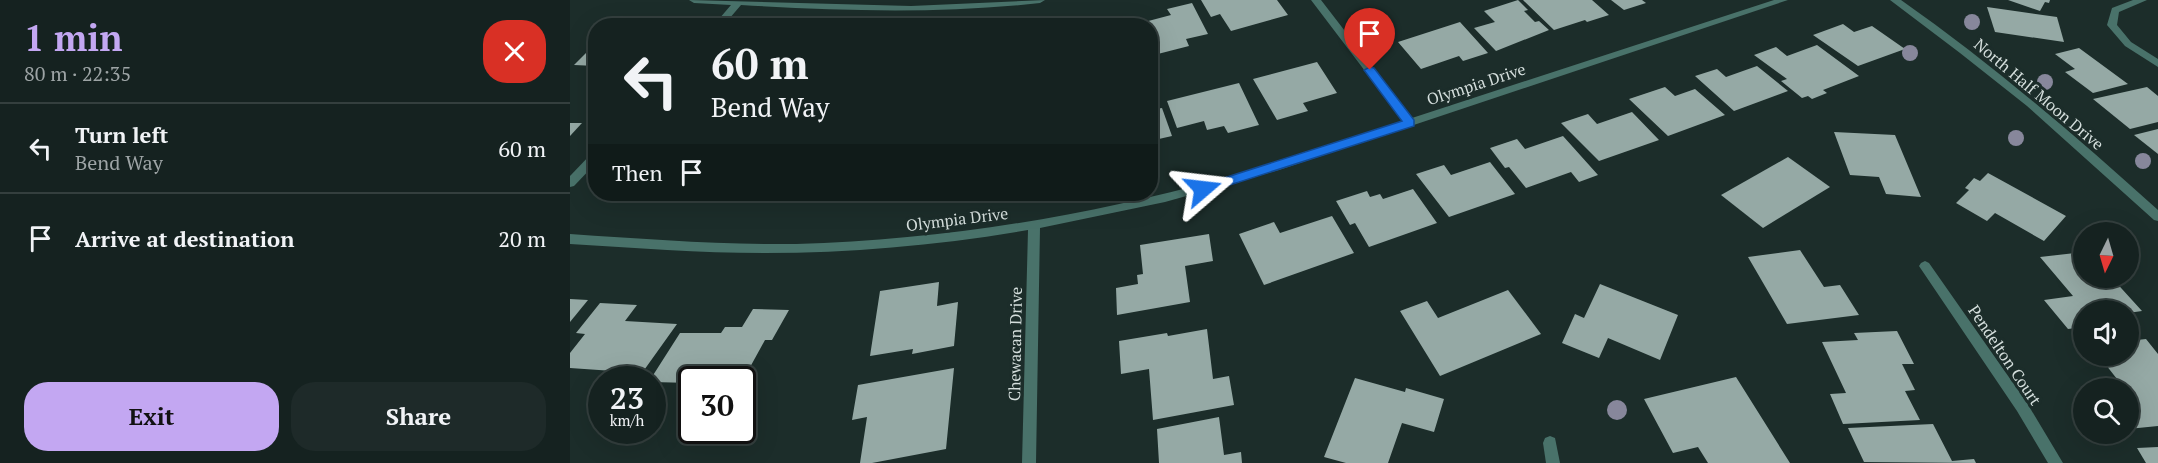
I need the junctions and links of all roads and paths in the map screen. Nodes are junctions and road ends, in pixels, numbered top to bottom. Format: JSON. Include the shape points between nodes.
{"nodes":[{"id":1,"x":694,"y":0,"type":"edge"},
{"id":2,"x":1040,"y":0,"type":"edge"},
{"id":3,"x":1316,"y":0,"type":"edge"},
{"id":4,"x":1783,"y":0,"type":"edge"},
{"id":5,"x":1895,"y":0,"type":"edge"},
{"id":6,"x":2142,"y":0,"type":"edge"},
{"id":7,"x":740,"y":1,"type":"edge"},
{"id":8,"x":724,"y":18,"type":"edge"},
{"id":9,"x":2158,"y":64,"type":"edge"},
{"id":10,"x":1410,"y":123,"type":"junction"},
{"id":11,"x":588,"y":164,"type":"edge"},
{"id":12,"x":570,"y":183,"type":"edge"},
{"id":13,"x":1158,"y":200,"type":"edge"},
{"id":14,"x":1155,"y":201,"type":"edge"},
{"id":15,"x":2158,"y":217,"type":"edge"},
{"id":16,"x":1034,"y":226,"type":"junction"},
{"id":17,"x":570,"y":239,"type":"edge"},
{"id":18,"x":1925,"y":266,"type":"dead end"},
{"id":19,"x":1550,"y":443,"type":"dead end"},
{"id":20,"x":1029,"y":463,"type":"edge"},
{"id":21,"x":1553,"y":463,"type":"edge"},
{"id":22,"x":2056,"y":463,"type":"edge"}],
"edges":[{"from":1,"to":7,"type":"street"},
{"from":2,"to":7,"type":"street","via":[[890,9]]},
{"from":3,"to":10,"type":"street"},
{"from":4,"to":10,"type":"street","name":"Olympia Drive"},
{"from":5,"to":15,"type":"street","name":"North Half Moon Drive","via":[[1994,73]]},
{"from":6,"to":9,"type":"street","via":[[2115,10],[2112,25],[2128,44]]},
{"from":7,"to":8,"type":"street"},
{"from":10,"to":13,"type":"street","name":"Olympia Drive"},
{"from":11,"to":12,"type":"street"},
{"from":14,"to":16,"type":"street","name":"Olympia Drive"},
{"from":16,"to":17,"type":"street","name":"Olympia Drive","via":[[827,248],[725,248]]},
{"from":16,"to":20,"type":"street","name":"Chewacan Drive"},
{"from":18,"to":22,"type":"street","name":"Pendelton Court"},
{"from":19,"to":21,"type":"street"}]}
